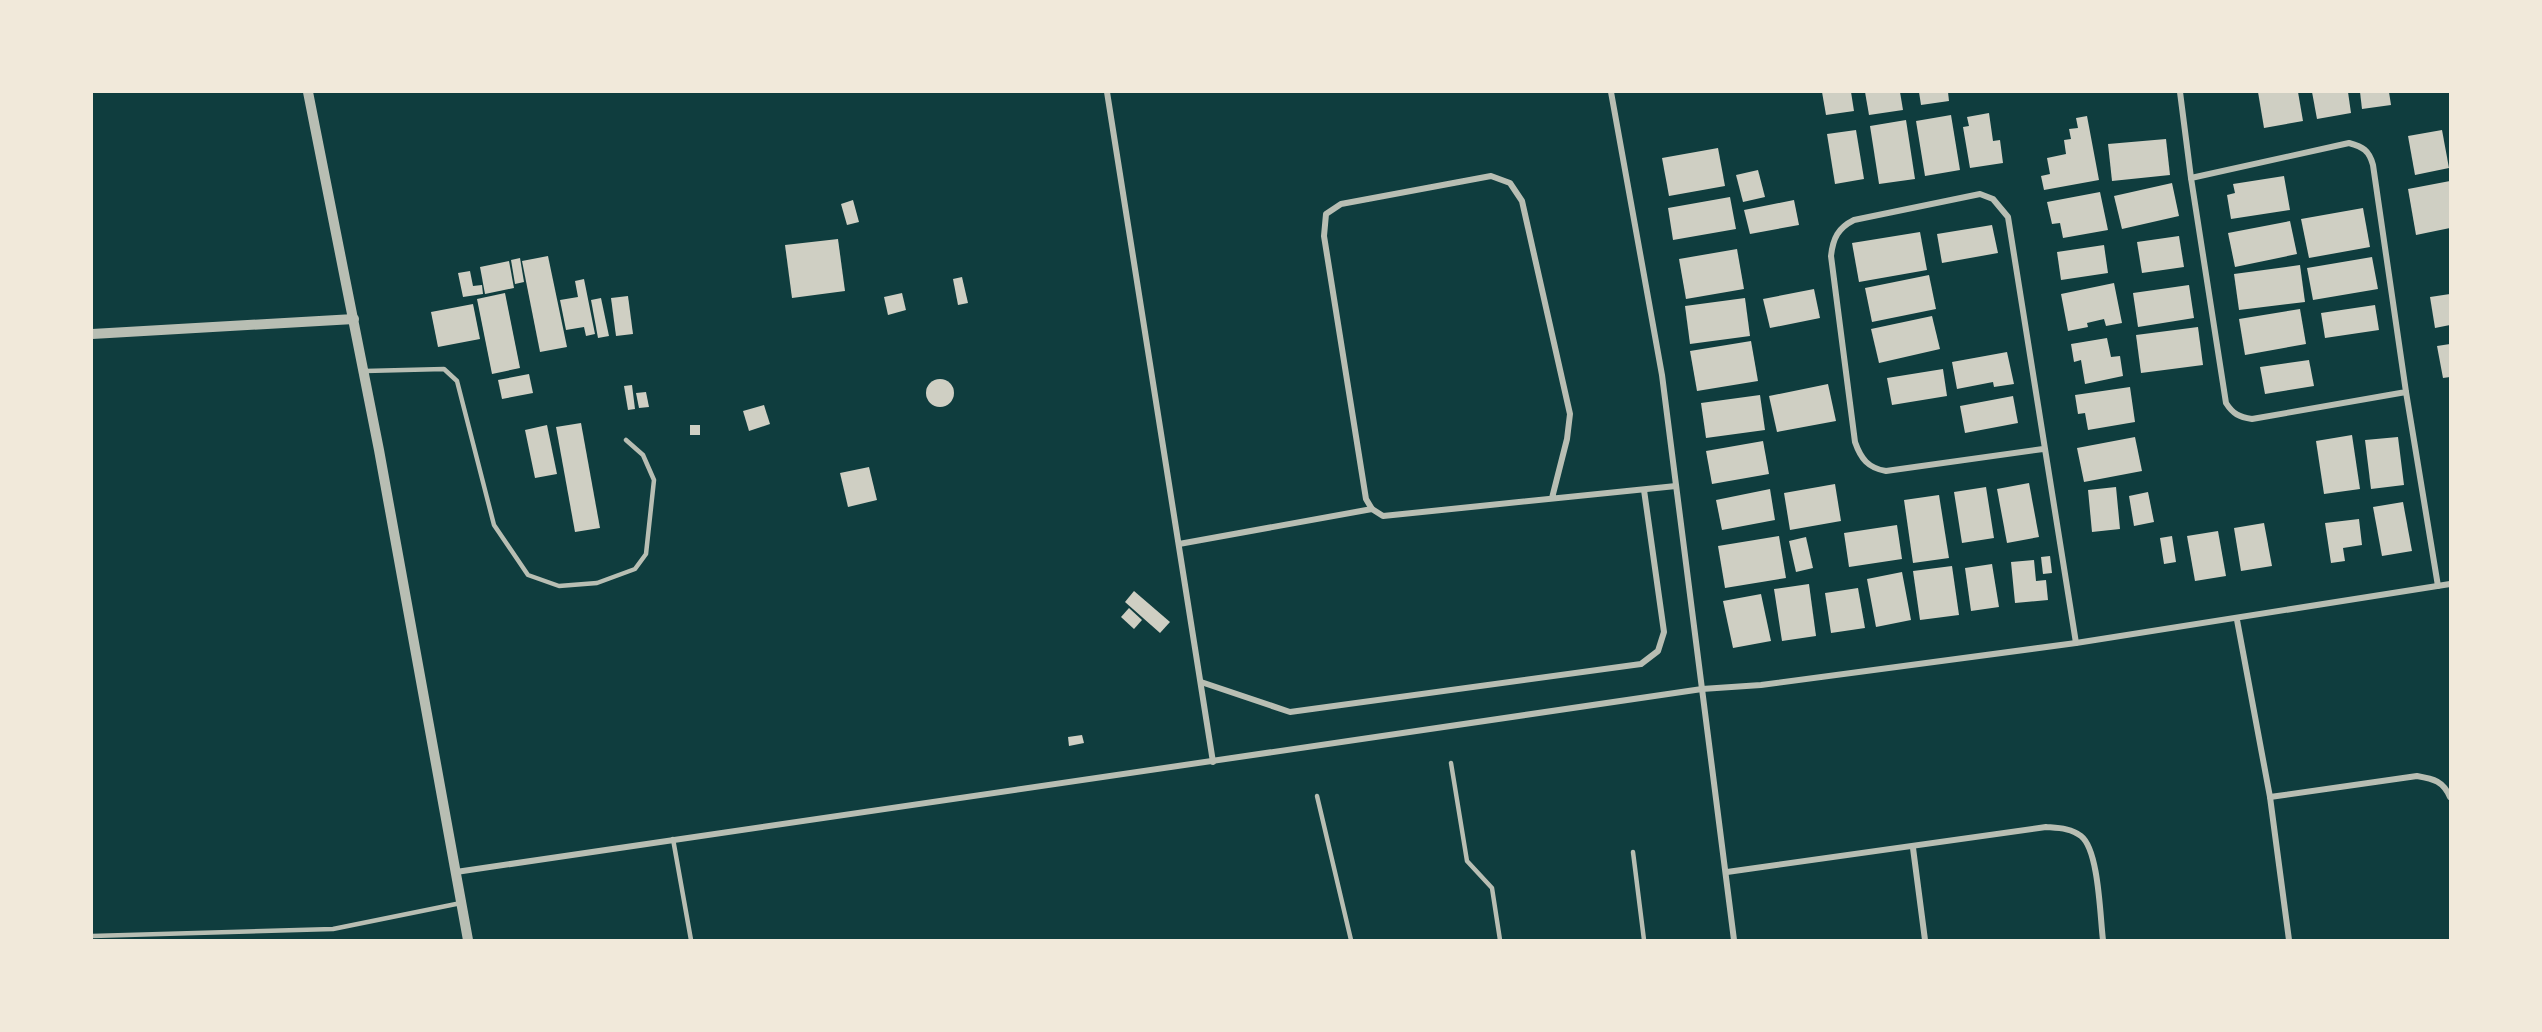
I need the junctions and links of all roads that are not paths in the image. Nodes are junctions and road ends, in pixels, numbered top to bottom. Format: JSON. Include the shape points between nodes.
{"nodes":[{"id":1,"x":308,"y":92,"type":"edge"},
{"id":2,"x":1107,"y":92,"type":"edge"},
{"id":3,"x":1611,"y":92,"type":"edge"},
{"id":4,"x":2180,"y":92,"type":"edge"},
{"id":5,"x":2191,"y":178,"type":"junction"},
{"id":6,"x":354,"y":319,"type":"junction"},
{"id":7,"x":92,"y":334,"type":"edge"},
{"id":8,"x":362,"y":371,"type":"junction"},
{"id":9,"x":2406,"y":392,"type":"junction"},
{"id":10,"x":626,"y":440,"type":"dead end"},
{"id":11,"x":2043,"y":449,"type":"junction"},
{"id":12,"x":1676,"y":486,"type":"junction"},
{"id":13,"x":1644,"y":490,"type":"junction"},
{"id":14,"x":1552,"y":498,"type":"junction"},
{"id":15,"x":1372,"y":509,"type":"junction"},
{"id":16,"x":1179,"y":544,"type":"junction"},
{"id":17,"x":2451,"y":584,"type":"edge"},
{"id":18,"x":2438,"y":586,"type":"junction"},
{"id":19,"x":2237,"y":620,"type":"junction"},
{"id":20,"x":2076,"y":643,"type":"junction"},
{"id":21,"x":1201,"y":682,"type":"junction"},
{"id":22,"x":1702,"y":689,"type":"junction"},
{"id":23,"x":1213,"y":762,"type":"junction"},
{"id":24,"x":1451,"y":763,"type":"dead end"},
{"id":25,"x":1317,"y":796,"type":"dead end"},
{"id":26,"x":2270,"y":797,"type":"junction"},
{"id":27,"x":2451,"y":797,"type":"edge"},
{"id":28,"x":673,"y":839,"type":"junction"},
{"id":29,"x":1913,"y":848,"type":"junction"},
{"id":30,"x":1633,"y":852,"type":"dead end"},
{"id":31,"x":456,"y":872,"type":"junction"},
{"id":32,"x":1727,"y":872,"type":"junction"},
{"id":33,"x":461,"y":903,"type":"junction"},
{"id":34,"x":92,"y":936,"type":"edge"},
{"id":35,"x":468,"y":940,"type":"edge"},
{"id":36,"x":691,"y":940,"type":"edge"},
{"id":37,"x":1351,"y":940,"type":"edge"},
{"id":38,"x":1500,"y":940,"type":"edge"},
{"id":39,"x":1644,"y":940,"type":"edge"},
{"id":40,"x":1734,"y":940,"type":"edge"},
{"id":41,"x":1925,"y":940,"type":"edge"},
{"id":42,"x":2103,"y":940,"type":"edge"},
{"id":43,"x":2289,"y":940,"type":"edge"}],
"edges":[{"from":1,"to":6,"type":"street"},
{"from":2,"to":16,"type":"street"},
{"from":3,"to":12,"type":"street","via":[[1662,375]]},
{"from":4,"to":5,"type":"street"},
{"from":5,"to":9,"type":"street","via":[[2226,403],[2231,412],[2252,419]]},
{"from":5,"to":9,"type":"street","via":[[2349,143],[2363,147],[2371,155],[2373,165]]},
{"from":6,"to":7,"type":"street"},
{"from":6,"to":8,"type":"street"},
{"from":8,"to":10,"type":"lane","via":[[444,369],[457,381],[494,525],[528,575],[559,586],[597,583],[635,569],[646,554],[654,480],[643,455]]},
{"from":8,"to":31,"type":"street"},
{"from":9,"to":18,"type":"street"},
{"from":11,"to":11,"type":"street","via":[[2008,217],[2002,207],[1980,194],[1854,220],[1842,226],[1835,234],[1831,256],[1855,442],[1864,462],[1886,471]]},
{"from":11,"to":20,"type":"street"},
{"from":12,"to":13,"type":"street"},
{"from":12,"to":22,"type":"street"},
{"from":13,"to":14,"type":"street"},
{"from":13,"to":21,"type":"street","via":[[1664,632],[1658,651],[1641,664],[1290,712]]},
{"from":14,"to":15,"type":"street","via":[[1383,516]]},
{"from":14,"to":15,"type":"street","via":[[1570,414],[1522,201],[1510,183],[1491,176],[1341,204],[1326,214],[1324,236],[1366,499]]},
{"from":15,"to":16,"type":"street"},
{"from":16,"to":21,"type":"street"},
{"from":17,"to":18,"type":"street"},
{"from":18,"to":19,"type":"street"},
{"from":19,"to":20,"type":"street"},
{"from":19,"to":26,"type":"street"},
{"from":20,"to":22,"type":"street","via":[[1761,685]]},
{"from":21,"to":23,"type":"street"},
{"from":22,"to":23,"type":"street"},
{"from":22,"to":32,"type":"street"},
{"from":23,"to":28,"type":"street"},
{"from":24,"to":38,"type":"lane","via":[[1467,861],[1492,888]]},
{"from":25,"to":37,"type":"lane"},
{"from":26,"to":27,"type":"street","via":[[2416,776],[2444,784]]},
{"from":26,"to":43,"type":"street"},
{"from":28,"to":31,"type":"street"},
{"from":28,"to":36,"type":"lane"},
{"from":29,"to":32,"type":"street"},
{"from":29,"to":41,"type":"street"},
{"from":29,"to":42,"type":"street","via":[[2046,827],[2066,828],[2082,837],[2091,851]]},
{"from":30,"to":39,"type":"lane"},
{"from":31,"to":33,"type":"street"},
{"from":32,"to":40,"type":"street"},
{"from":33,"to":34,"type":"lane","via":[[333,929]]},
{"from":33,"to":35,"type":"street"}]}
